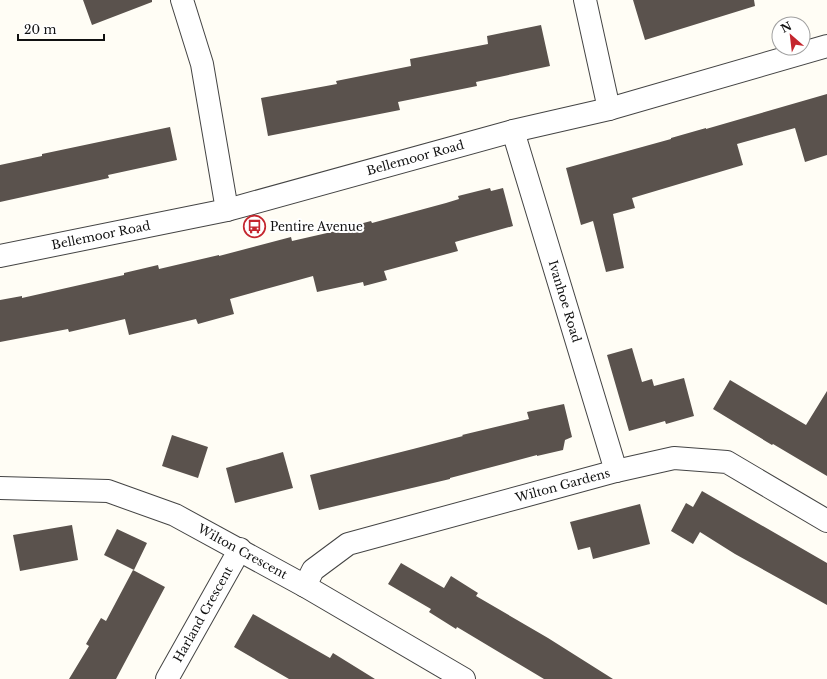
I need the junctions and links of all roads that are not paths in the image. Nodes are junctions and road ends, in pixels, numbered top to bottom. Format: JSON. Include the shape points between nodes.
{"nodes":[{"id":1,"x":182,"y":0,"type":"edge"},
{"id":2,"x":585,"y":0,"type":"edge"},
{"id":3,"x":827,"y":46,"type":"edge"},
{"id":4,"x":608,"y":109,"type":"junction"},
{"id":5,"x":513,"y":131,"type":"junction"},
{"id":6,"x":227,"y":210,"type":"junction"},
{"id":7,"x":0,"y":256,"type":"edge"},
{"id":8,"x":616,"y":470,"type":"junction"},
{"id":9,"x":0,"y":488,"type":"edge"},
{"id":10,"x":827,"y":521,"type":"edge"},
{"id":11,"x":240,"y":549,"type":"junction"},
{"id":12,"x":305,"y":586,"type":"junction"},
{"id":13,"x":167,"y":679,"type":"edge"},
{"id":14,"x":464,"y":679,"type":"edge"}],
"edges":[{"from":1,"to":6,"type":"street","via":[[202,64]]},
{"from":2,"to":4,"type":"street"},
{"from":3,"to":4,"type":"street","name":"Bellemoor Road"},
{"from":4,"to":5,"type":"street","name":"Bellemoor Road"},
{"from":5,"to":6,"type":"street","name":"Bellemoor Road"},
{"from":5,"to":8,"type":"street","name":"Ivanhoe Road"},
{"from":6,"to":7,"type":"street","name":"Bellemoor Road"},
{"from":8,"to":10,"type":"street","name":"Wilton Gardens","via":[[674,458],[727,462]]},
{"from":8,"to":12,"type":"street","name":"Wilton Gardens","via":[[348,544],[313,570]]},
{"from":9,"to":11,"type":"street","name":"Wilton Crescent","via":[[108,491],[175,515]]},
{"from":11,"to":12,"type":"street","name":"Wilton Crescent"},
{"from":11,"to":13,"type":"street","name":"Harland Crescent"},
{"from":12,"to":14,"type":"street","name":"Wilton Crescent"}]}
